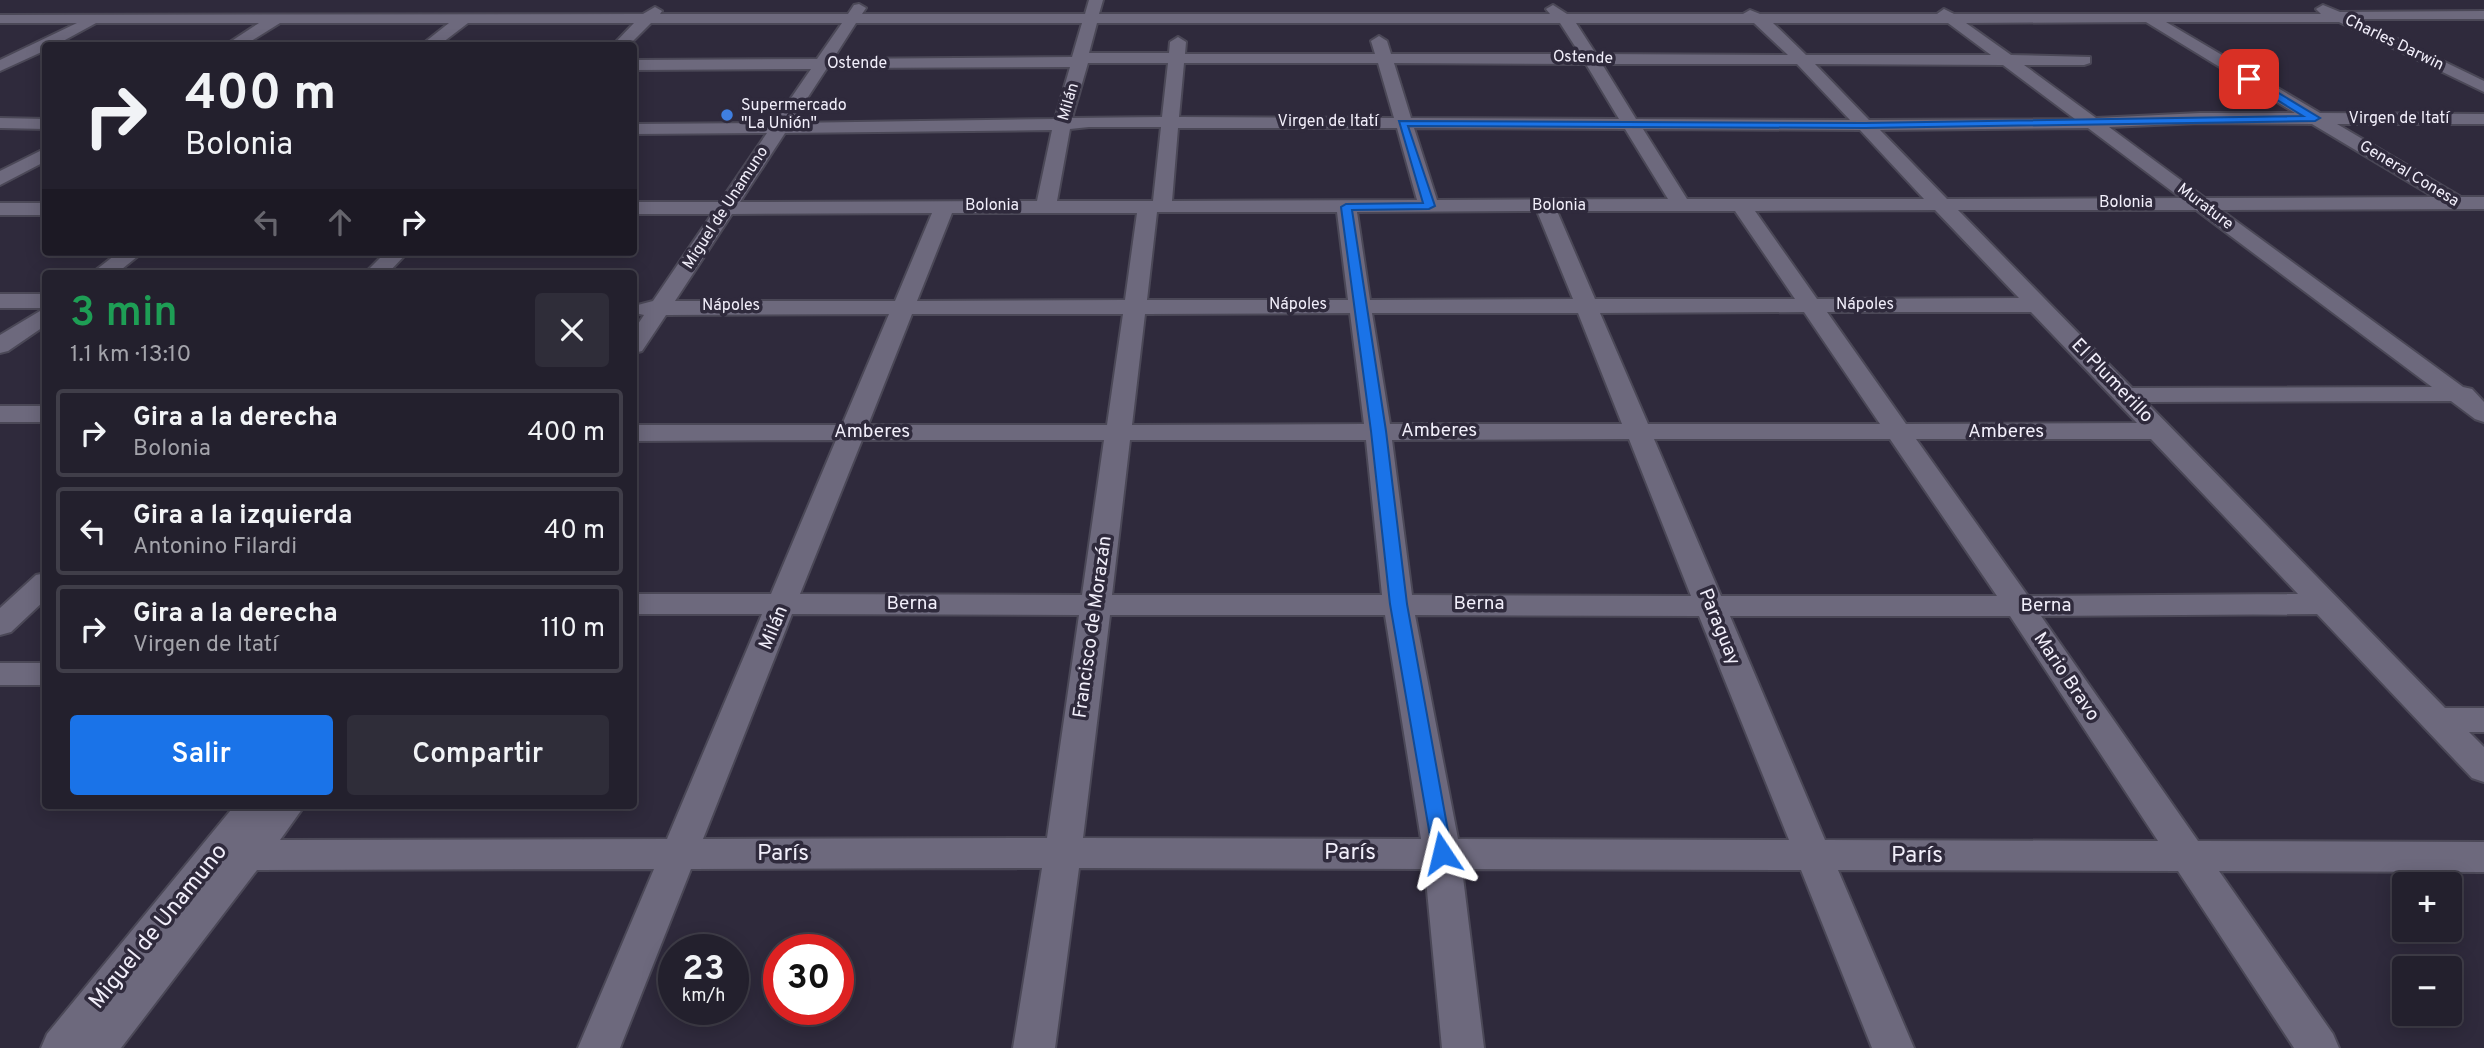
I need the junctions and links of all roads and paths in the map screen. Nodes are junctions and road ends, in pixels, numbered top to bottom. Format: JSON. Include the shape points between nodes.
{"nodes":[{"id":1,"x":311,"y":0,"type":"edge"},
{"id":2,"x":490,"y":0,"type":"edge"},
{"id":3,"x":666,"y":0,"type":"edge"},
{"id":4,"x":865,"y":0,"type":"edge"},
{"id":5,"x":1096,"y":0,"type":"edge"},
{"id":6,"x":1109,"y":0,"type":"edge"},
{"id":7,"x":1361,"y":0,"type":"edge"},
{"id":8,"x":1548,"y":0,"type":"edge"},
{"id":9,"x":1735,"y":0,"type":"edge"},
{"id":10,"x":1927,"y":0,"type":"edge"},
{"id":11,"x":2118,"y":0,"type":"edge"},
{"id":12,"x":2304,"y":0,"type":"edge"},
{"id":13,"x":127,"y":5,"type":"dead end"},
{"id":14,"x":1174,"y":9,"type":"edge"},
{"id":15,"x":848,"y":12,"type":"edge"},
{"id":16,"x":2484,"y":15,"type":"edge"},
{"id":17,"x":1949,"y":16,"type":"junction"},
{"id":18,"x":2337,"y":16,"type":"junction"},
{"id":19,"x":1370,"y":17,"type":"junction"},
{"id":20,"x":1563,"y":17,"type":"junction"},
{"id":21,"x":1756,"y":17,"type":"junction"},
{"id":22,"x":2146,"y":17,"type":"junction"},
{"id":23,"x":465,"y":18,"type":"junction"},
{"id":24,"x":648,"y":18,"type":"junction"},
{"id":25,"x":1093,"y":18,"type":"junction"},
{"id":26,"x":0,"y":19,"type":"edge"},
{"id":27,"x":97,"y":19,"type":"junction"},
{"id":28,"x":277,"y":19,"type":"junction"},
{"id":29,"x":49,"y":42,"type":"edge"},
{"id":30,"x":238,"y":42,"type":"edge"},
{"id":31,"x":432,"y":42,"type":"edge"},
{"id":32,"x":623,"y":42,"type":"edge"},
{"id":33,"x":42,"y":45,"type":"edge"},
{"id":34,"x":1384,"y":57,"type":"junction"},
{"id":35,"x":1177,"y":58,"type":"junction"},
{"id":36,"x":1591,"y":58,"type":"junction"},
{"id":37,"x":1081,"y":60,"type":"junction"},
{"id":38,"x":2084,"y":60,"type":"dead end"},
{"id":39,"x":1803,"y":61,"type":"junction"},
{"id":40,"x":2008,"y":61,"type":"junction"},
{"id":41,"x":812,"y":64,"type":"junction"},
{"id":42,"x":1,"y":65,"type":"edge"},
{"id":43,"x":42,"y":65,"type":"edge"},
{"id":44,"x":637,"y":65,"type":"edge"},
{"id":45,"x":2484,"y":87,"type":"edge"},
{"id":46,"x":2315,"y":118,"type":"junction"},
{"id":47,"x":2484,"y":119,"type":"edge"},
{"id":48,"x":1170,"y":122,"type":"junction"},
{"id":49,"x":0,"y":123,"type":"edge"},
{"id":50,"x":1402,"y":123,"type":"junction"},
{"id":51,"x":2091,"y":123,"type":"junction"},
{"id":52,"x":42,"y":124,"type":"edge"},
{"id":53,"x":1062,"y":124,"type":"junction"},
{"id":54,"x":1632,"y":124,"type":"junction"},
{"id":55,"x":1865,"y":125,"type":"junction"},
{"id":56,"x":771,"y":128,"type":"junction"},
{"id":57,"x":637,"y":129,"type":"edge"},
{"id":58,"x":42,"y":155,"type":"edge"},
{"id":59,"x":0,"y":179,"type":"edge"},
{"id":60,"x":2200,"y":203,"type":"junction"},
{"id":61,"x":2458,"y":203,"type":"junction"},
{"id":62,"x":2484,"y":203,"type":"edge"},
{"id":63,"x":1939,"y":204,"type":"junction"},
{"id":64,"x":1681,"y":205,"type":"junction"},
{"id":65,"x":1741,"y":205,"type":"junction"},
{"id":66,"x":945,"y":206,"type":"junction"},
{"id":67,"x":1046,"y":206,"type":"junction"},
{"id":68,"x":1155,"y":206,"type":"junction"},
{"id":69,"x":1429,"y":206,"type":"junction"},
{"id":70,"x":1545,"y":206,"type":"junction"},
{"id":71,"x":720,"y":207,"type":"junction"},
{"id":72,"x":1346,"y":207,"type":"junction"},
{"id":73,"x":637,"y":208,"type":"edge"},
{"id":74,"x":0,"y":209,"type":"edge"},
{"id":75,"x":42,"y":209,"type":"edge"},
{"id":76,"x":2484,"y":218,"type":"edge"},
{"id":77,"x":127,"y":256,"type":"edge"},
{"id":78,"x":394,"y":256,"type":"edge"},
{"id":79,"x":107,"y":270,"type":"edge"},
{"id":80,"x":379,"y":270,"type":"edge"},
{"id":81,"x":0,"y":301,"type":"edge"},
{"id":82,"x":42,"y":301,"type":"edge"},
{"id":83,"x":1588,"y":304,"type":"junction"},
{"id":84,"x":648,"y":305,"type":"edge"},
{"id":85,"x":904,"y":305,"type":"junction"},
{"id":86,"x":1360,"y":305,"type":"junction"},
{"id":87,"x":1811,"y":305,"type":"junction"},
{"id":88,"x":2037,"y":305,"type":"junction"},
{"id":89,"x":1133,"y":306,"type":"junction"},
{"id":90,"x":42,"y":317,"type":"edge"},
{"id":91,"x":637,"y":337,"type":"edge"},
{"id":92,"x":0,"y":346,"type":"edge"},
{"id":93,"x":2458,"y":394,"type":"junction"},
{"id":94,"x":2484,"y":394,"type":"edge"},
{"id":95,"x":2126,"y":395,"type":"junction"},
{"id":96,"x":0,"y":414,"type":"edge"},
{"id":97,"x":42,"y":414,"type":"edge"},
{"id":98,"x":2484,"y":414,"type":"edge"},
{"id":99,"x":1378,"y":431,"type":"junction"},
{"id":100,"x":1638,"y":431,"type":"junction"},
{"id":101,"x":2160,"y":431,"type":"junction"},
{"id":102,"x":854,"y":432,"type":"junction"},
{"id":103,"x":1119,"y":432,"type":"junction"},
{"id":104,"x":1897,"y":432,"type":"junction"},
{"id":105,"x":637,"y":433,"type":"edge"},
{"id":106,"x":42,"y":586,"type":"edge"},
{"id":107,"x":1096,"y":603,"type":"junction"},
{"id":108,"x":637,"y":604,"type":"edge"},
{"id":109,"x":784,"y":604,"type":"junction"},
{"id":110,"x":1398,"y":604,"type":"junction"},
{"id":111,"x":2324,"y":604,"type":"junction"},
{"id":112,"x":1710,"y":605,"type":"junction"},
{"id":113,"x":2019,"y":606,"type":"junction"},
{"id":114,"x":0,"y":625,"type":"edge"},
{"id":115,"x":0,"y":674,"type":"edge"},
{"id":116,"x":42,"y":674,"type":"edge"},
{"id":117,"x":2437,"y":720,"type":"junction"},
{"id":118,"x":2484,"y":720,"type":"edge"},
{"id":119,"x":2484,"y":769,"type":"edge"},
{"id":120,"x":254,"y":809,"type":"edge"},
{"id":121,"x":283,"y":809,"type":"edge"},
{"id":122,"x":1063,"y":853,"type":"junction"},
{"id":123,"x":1442,"y":853,"type":"junction"},
{"id":124,"x":679,"y":854,"type":"junction"},
{"id":125,"x":2186,"y":854,"type":"junction"},
{"id":126,"x":232,"y":856,"type":"junction"},
{"id":127,"x":1814,"y":856,"type":"junction"},
{"id":128,"x":2484,"y":857,"type":"edge"},
{"id":129,"x":62,"y":1048,"type":"edge"},
{"id":130,"x":96,"y":1048,"type":"edge"},
{"id":131,"x":599,"y":1048,"type":"edge"},
{"id":132,"x":1034,"y":1048,"type":"edge"},
{"id":133,"x":1463,"y":1048,"type":"edge"},
{"id":134,"x":1893,"y":1048,"type":"edge"},
{"id":135,"x":2318,"y":1048,"type":"edge"}],
"edges":[{"from":1,"to":28,"type":"street"},
{"from":2,"to":23,"type":"street"},
{"from":3,"to":24,"type":"street"},
{"from":4,"to":15,"type":"street","name":"Miguel de Unamuno"},
{"from":5,"to":6,"type":"street"},
{"from":5,"to":25,"type":"street","name":"Milán"},
{"from":7,"to":19,"type":"street"},
{"from":8,"to":20,"type":"street"},
{"from":9,"to":21,"type":"street","name":"El Plumerillo"},
{"from":10,"to":17,"type":"street","name":"Murature"},
{"from":11,"to":22,"type":"street","name":"General Conesa"},
{"from":12,"to":18,"type":"street","name":"Charles Darwin"},
{"from":13,"to":27,"type":"street"},
{"from":14,"to":19,"type":"street"},
{"from":14,"to":25,"type":"street"},
{"from":14,"to":35,"type":"street","name":"Francisco de Morazán"},
{"from":15,"to":24,"type":"street"},
{"from":15,"to":25,"type":"street"},
{"from":15,"to":41,"type":"street","name":"Miguel de Unamuno"},
{"from":16,"to":18,"type":"street"},
{"from":17,"to":21,"type":"street"},
{"from":17,"to":22,"type":"street"},
{"from":17,"to":40,"type":"street","name":"Murature"},
{"from":18,"to":22,"type":"street"},
{"from":18,"to":45,"type":"street","name":"Charles Darwin"},
{"from":19,"to":20,"type":"street"},
{"from":19,"to":34,"type":"street"},
{"from":20,"to":21,"type":"street"},
{"from":20,"to":36,"type":"street"},
{"from":21,"to":39,"type":"street","name":"El Plumerillo"},
{"from":22,"to":46,"type":"street","name":"General Conesa"},
{"from":23,"to":24,"type":"street"},
{"from":23,"to":28,"type":"street"},
{"from":23,"to":31,"type":"street"},
{"from":24,"to":32,"type":"street"},
{"from":25,"to":37,"type":"street","name":"Milán"},
{"from":26,"to":27,"type":"street"},
{"from":27,"to":28,"type":"street"},
{"from":27,"to":29,"type":"street"},
{"from":28,"to":30,"type":"street"},
{"from":33,"to":42,"type":"street"},
{"from":34,"to":35,"type":"street","name":"Ostende"},
{"from":34,"to":36,"type":"street","name":"Ostende"},
{"from":34,"to":50,"type":"street"},
{"from":35,"to":37,"type":"street","name":"Ostende"},
{"from":35,"to":48,"type":"street","name":"Francisco de Morazán"},
{"from":36,"to":39,"type":"street","name":"Ostende"},
{"from":36,"to":54,"type":"street"},
{"from":37,"to":41,"type":"street","name":"Ostende"},
{"from":37,"to":53,"type":"street","name":"Milán"},
{"from":38,"to":40,"type":"street","name":"Ostende"},
{"from":39,"to":40,"type":"street","name":"Ostende"},
{"from":39,"to":55,"type":"street","name":"El Plumerillo"},
{"from":40,"to":51,"type":"street","name":"Murature"},
{"from":41,"to":44,"type":"street","name":"Ostende"},
{"from":41,"to":56,"type":"street","name":"Miguel de Unamuno"},
{"from":42,"to":43,"type":"street"},
{"from":46,"to":47,"type":"street","name":"Virgen de Itatí"},
{"from":46,"to":51,"type":"street","name":"Virgen de Itatí"},
{"from":46,"to":61,"type":"street","name":"General Conesa"},
{"from":48,"to":50,"type":"street","name":"Virgen de Itatí"},
{"from":48,"to":53,"type":"street","name":"Virgen de Itatí"},
{"from":48,"to":68,"type":"street","name":"Francisco de Morazán"},
{"from":49,"to":52,"type":"street"},
{"from":50,"to":54,"type":"street","name":"Virgen de Itatí"},
{"from":50,"to":69,"type":"street"},
{"from":51,"to":55,"type":"street","name":"Virgen de Itatí"},
{"from":51,"to":60,"type":"street","name":"Murature"},
{"from":53,"to":56,"type":"street","name":"Virgen de Itatí"},
{"from":53,"to":67,"type":"street","name":"Milán"},
{"from":54,"to":55,"type":"street","name":"Virgen de Itatí"},
{"from":54,"to":64,"type":"street"},
{"from":55,"to":63,"type":"street","name":"El Plumerillo"},
{"from":56,"to":57,"type":"street","name":"Virgen de Itatí"},
{"from":56,"to":71,"type":"street","name":"Miguel de Unamuno"},
{"from":58,"to":59,"type":"street"},
{"from":60,"to":61,"type":"street","name":"Bolonia"},
{"from":60,"to":63,"type":"street","name":"Bolonia"},
{"from":60,"to":93,"type":"street","name":"Murature"},
{"from":61,"to":62,"type":"street","name":"Bolonia"},
{"from":61,"to":76,"type":"street","name":"General Conesa"},
{"from":63,"to":65,"type":"street","name":"Bolonia"},
{"from":63,"to":88,"type":"street","name":"El Plumerillo"},
{"from":64,"to":65,"type":"street","name":"Bolonia"},
{"from":64,"to":70,"type":"street","name":"Bolonia"},
{"from":65,"to":87,"type":"street","name":"Mario Bravo"},
{"from":66,"to":67,"type":"street","name":"Bolonia"},
{"from":66,"to":71,"type":"street","name":"Bolonia"},
{"from":66,"to":85,"type":"street","name":"Milán"},
{"from":67,"to":68,"type":"street","name":"Bolonia"},
{"from":68,"to":72,"type":"street","name":"Bolonia"},
{"from":68,"to":89,"type":"street","name":"Francisco de Morazán"},
{"from":69,"to":70,"type":"street","name":"Bolonia"},
{"from":69,"to":72,"type":"street","name":"Bolonia"},
{"from":70,"to":83,"type":"street","name":"Paraguay"},
{"from":71,"to":73,"type":"street","name":"Bolonia"},
{"from":71,"to":84,"type":"street","name":"Miguel de Unamuno"},
{"from":72,"to":86,"type":"street"},
{"from":74,"to":75,"type":"street"},
{"from":77,"to":79,"type":"street"},
{"from":78,"to":80,"type":"street"},
{"from":81,"to":82,"type":"street"},
{"from":83,"to":86,"type":"street","name":"Nápoles"},
{"from":83,"to":87,"type":"street","name":"Nápoles"},
{"from":83,"to":100,"type":"street","name":"Paraguay"},
{"from":84,"to":85,"type":"street","name":"Nápoles"},
{"from":84,"to":91,"type":"street","name":"Miguel de Unamuno"},
{"from":85,"to":89,"type":"street","name":"Nápoles"},
{"from":85,"to":102,"type":"street","name":"Milán"},
{"from":86,"to":89,"type":"street","name":"Nápoles"},
{"from":86,"to":99,"type":"street"},
{"from":87,"to":88,"type":"street","name":"Nápoles"},
{"from":87,"to":104,"type":"street","name":"Mario Bravo"},
{"from":88,"to":95,"type":"street","name":"El Plumerillo"},
{"from":89,"to":103,"type":"street","name":"Francisco de Morazán"},
{"from":90,"to":92,"type":"street"},
{"from":93,"to":94,"type":"street"},
{"from":93,"to":95,"type":"street"},
{"from":93,"to":98,"type":"street","name":"Murature"},
{"from":95,"to":101,"type":"street","name":"El Plumerillo"},
{"from":96,"to":97,"type":"street"},
{"from":99,"to":100,"type":"street","name":"Amberes"},
{"from":99,"to":103,"type":"street","name":"Amberes"},
{"from":99,"to":110,"type":"street"},
{"from":100,"to":104,"type":"street","name":"Amberes"},
{"from":100,"to":112,"type":"street","name":"Paraguay"},
{"from":101,"to":104,"type":"street","name":"Amberes"},
{"from":101,"to":111,"type":"street","name":"El Plumerillo"},
{"from":102,"to":103,"type":"street","name":"Amberes"},
{"from":102,"to":105,"type":"street","name":"Amberes"},
{"from":102,"to":109,"type":"street","name":"Milán"},
{"from":103,"to":107,"type":"street","name":"Francisco de Morazán"},
{"from":104,"to":113,"type":"street","name":"Mario Bravo"},
{"from":106,"to":114,"type":"street"},
{"from":107,"to":109,"type":"street","name":"Berna"},
{"from":107,"to":110,"type":"street","name":"Berna"},
{"from":107,"to":122,"type":"street","name":"Francisco de Morazán"},
{"from":108,"to":109,"type":"street","name":"Berna"},
{"from":109,"to":124,"type":"street","name":"Milán"},
{"from":110,"to":112,"type":"street","name":"Berna"},
{"from":110,"to":123,"type":"street"},
{"from":111,"to":113,"type":"street","name":"Berna"},
{"from":111,"to":117,"type":"street","name":"El Plumerillo"},
{"from":112,"to":113,"type":"street","name":"Berna"},
{"from":112,"to":127,"type":"street","name":"Paraguay"},
{"from":113,"to":125,"type":"street","name":"Mario Bravo"},
{"from":115,"to":116,"type":"street"},
{"from":117,"to":118,"type":"street"},
{"from":117,"to":119,"type":"street","name":"El Plumerillo"},
{"from":120,"to":126,"type":"street","name":"Miguel de Unamuno"},
{"from":121,"to":126,"type":"street","name":"Miguel de Unamuno"},
{"from":122,"to":123,"type":"street","name":"París"},
{"from":122,"to":124,"type":"street","name":"París"},
{"from":122,"to":132,"type":"street","name":"Francisco de Morazán"},
{"from":123,"to":127,"type":"street","name":"París"},
{"from":123,"to":133,"type":"street"},
{"from":124,"to":126,"type":"street","name":"París"},
{"from":124,"to":131,"type":"street","name":"Milán"},
{"from":125,"to":127,"type":"street","name":"París"},
{"from":125,"to":128,"type":"street","name":"París"},
{"from":125,"to":135,"type":"street","name":"Mario Bravo"},
{"from":126,"to":129,"type":"street","name":"Miguel de Unamuno"},
{"from":126,"to":130,"type":"street","name":"Miguel de Unamuno"},
{"from":127,"to":134,"type":"street","name":"Paraguay"}]}
